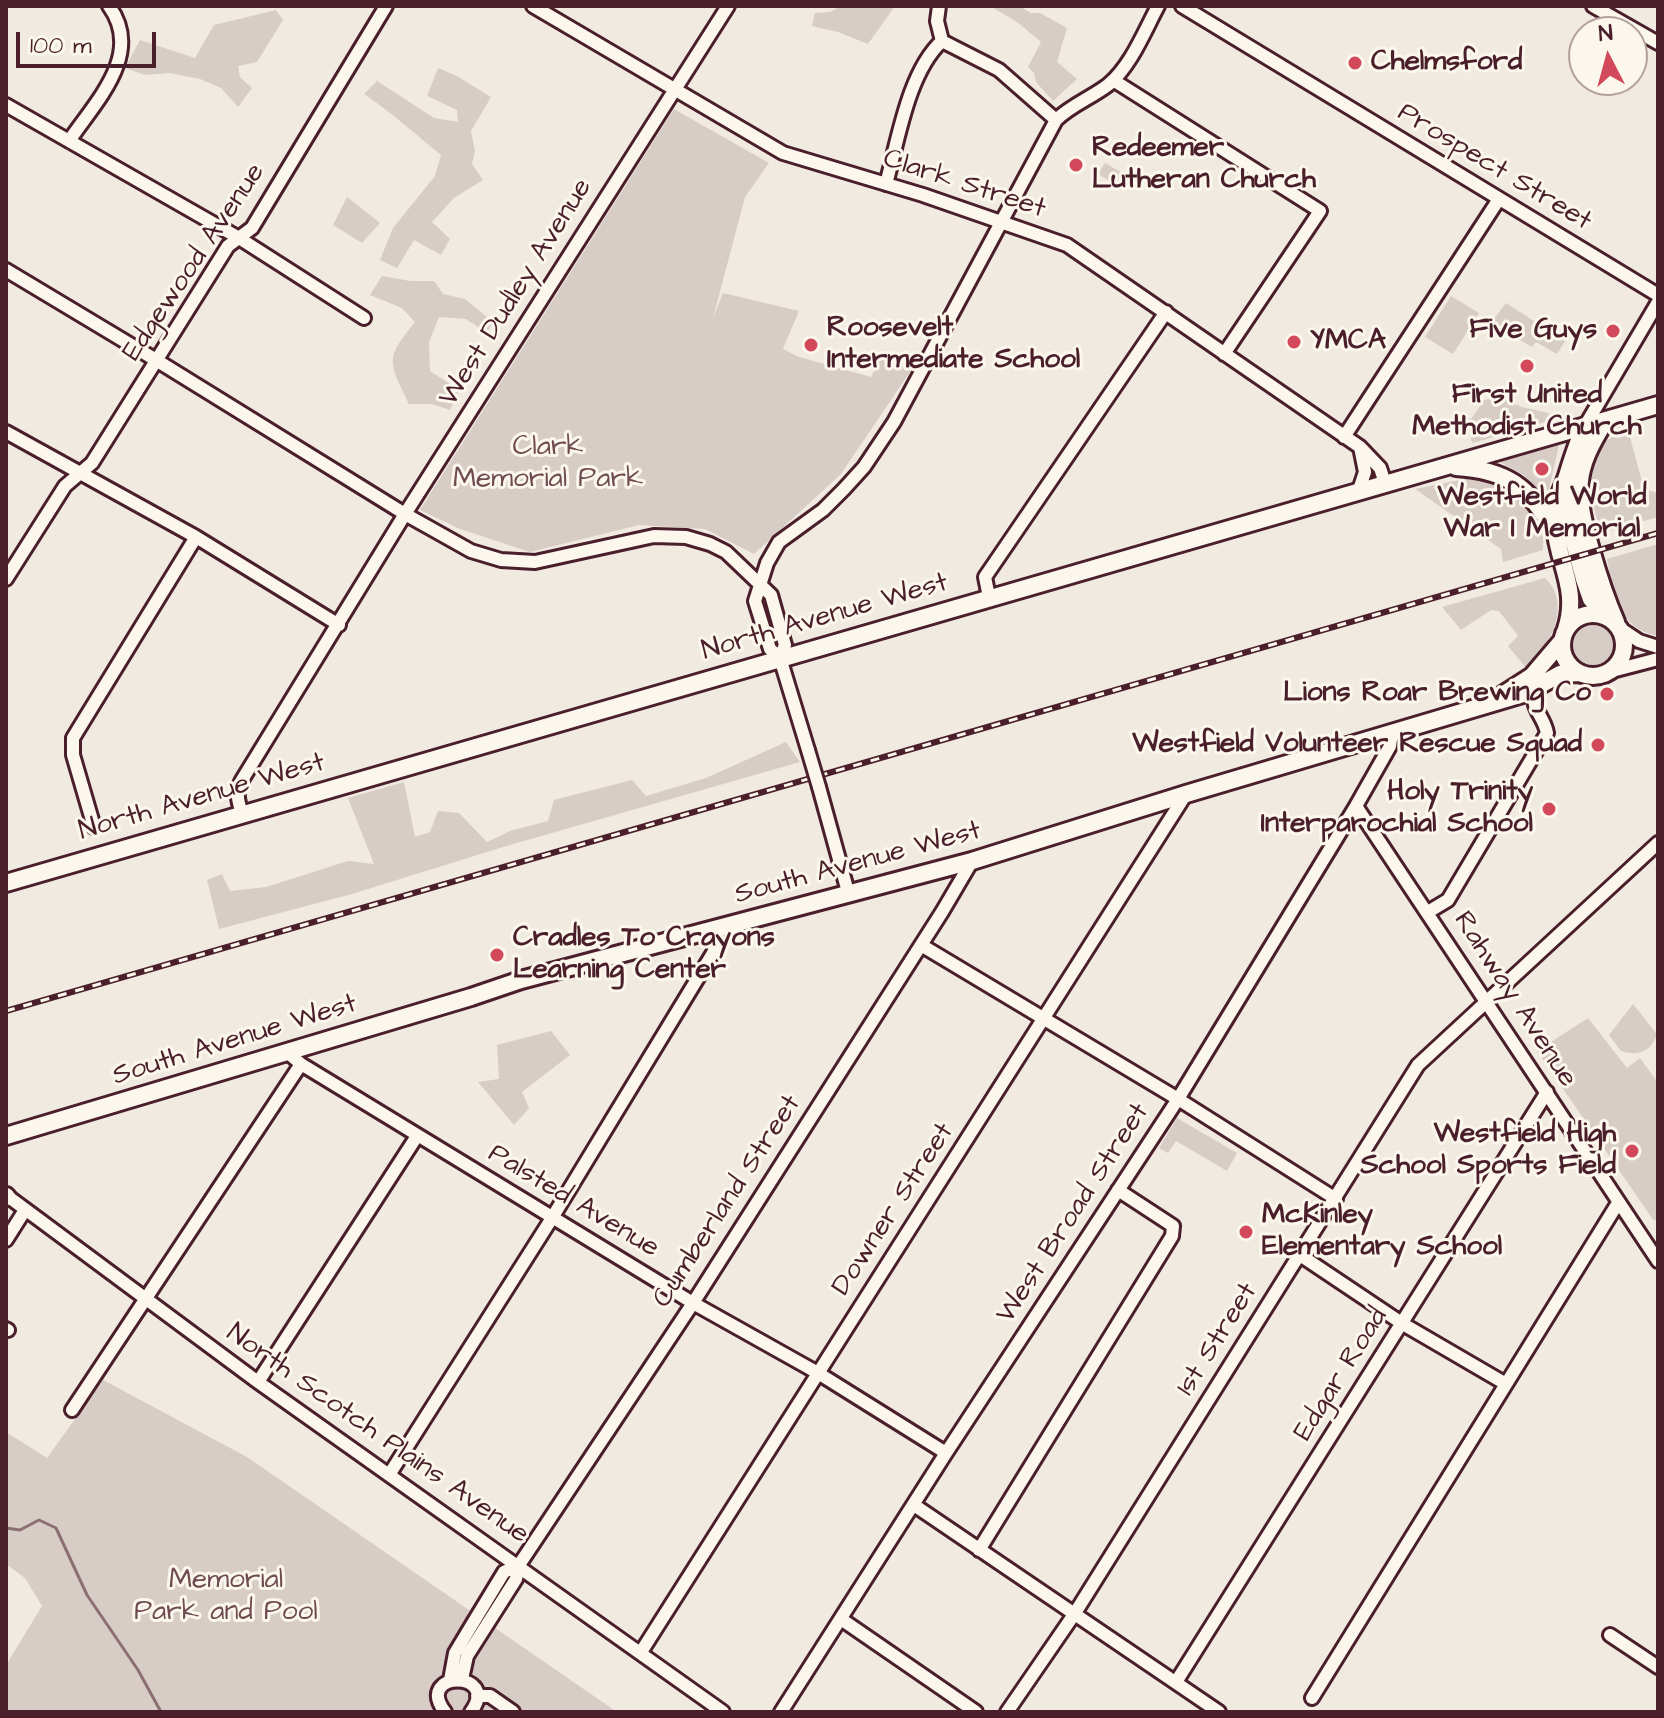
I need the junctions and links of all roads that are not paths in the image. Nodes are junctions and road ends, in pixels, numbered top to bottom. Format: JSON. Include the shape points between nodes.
{"nodes":[{"id":1,"x":109,"y":6,"type":"edge"},
{"id":2,"x":386,"y":6,"type":"edge"},
{"id":3,"x":533,"y":6,"type":"edge"},
{"id":4,"x":728,"y":6,"type":"edge"},
{"id":5,"x":939,"y":6,"type":"edge"},
{"id":6,"x":1158,"y":6,"type":"edge"},
{"id":7,"x":1182,"y":6,"type":"edge"},
{"id":8,"x":1593,"y":6,"type":"edge"},
{"id":9,"x":942,"y":41,"type":"junction"},
{"id":10,"x":1658,"y":43,"type":"edge"},
{"id":11,"x":1113,"y":80,"type":"junction"},
{"id":12,"x":673,"y":90,"type":"junction"},
{"id":13,"x":6,"y":105,"type":"edge"},
{"id":14,"x":1056,"y":120,"type":"junction"},
{"id":15,"x":69,"y":141,"type":"junction"},
{"id":16,"x":886,"y":184,"type":"junction"},
{"id":17,"x":1499,"y":199,"type":"junction"},
{"id":18,"x":1003,"y":222,"type":"junction"},
{"id":19,"x":239,"y":238,"type":"junction"},
{"id":20,"x":6,"y":270,"type":"edge"},
{"id":21,"x":1658,"y":295,"type":"edge"},
{"id":22,"x":1658,"y":302,"type":"edge"},
{"id":23,"x":1166,"y":312,"type":"junction"},
{"id":24,"x":364,"y":318,"type":"dead end"},
{"id":25,"x":1224,"y":354,"type":"junction"},
{"id":26,"x":156,"y":360,"type":"junction"},
{"id":27,"x":1658,"y":405,"type":"edge"},
{"id":28,"x":1606,"y":420,"type":"junction"},
{"id":29,"x":1585,"y":426,"type":"junction"},
{"id":30,"x":6,"y":432,"type":"edge"},
{"id":31,"x":1344,"y":437,"type":"junction"},
{"id":32,"x":1360,"y":447,"type":"junction"},
{"id":33,"x":1442,"y":466,"type":"junction"},
{"id":34,"x":81,"y":472,"type":"junction"},
{"id":35,"x":1385,"y":483,"type":"junction"},
{"id":36,"x":1565,"y":483,"type":"junction"},
{"id":37,"x":1359,"y":490,"type":"junction"},
{"id":38,"x":405,"y":514,"type":"junction"},
{"id":39,"x":1556,"y":535,"type":"junction"},
{"id":40,"x":196,"y":537,"type":"junction"},
{"id":41,"x":6,"y":579,"type":"edge"},
{"id":42,"x":760,"y":584,"type":"junction"},
{"id":43,"x":989,"y":597,"type":"junction"},
{"id":44,"x":1615,"y":623,"type":"junction"},
{"id":45,"x":339,"y":625,"type":"junction"},
{"id":46,"x":1563,"y":636,"type":"junction"},
{"id":47,"x":1658,"y":647,"type":"edge"},
{"id":48,"x":780,"y":658,"type":"junction"},
{"id":49,"x":1658,"y":659,"type":"edge"},
{"id":50,"x":1608,"y":672,"type":"junction"},
{"id":51,"x":1580,"y":673,"type":"junction"},
{"id":52,"x":1535,"y":689,"type":"junction"},
{"id":53,"x":1492,"y":702,"type":"junction"},
{"id":54,"x":1392,"y":733,"type":"junction"},
{"id":55,"x":1186,"y":794,"type":"junction"},
{"id":56,"x":1356,"y":806,"type":"junction"},
{"id":57,"x":242,"y":814,"type":"junction"},
{"id":58,"x":94,"y":827,"type":"dead end"},
{"id":59,"x":1656,"y":850,"type":"edge"},
{"id":60,"x":972,"y":861,"type":"junction"},
{"id":61,"x":6,"y":883,"type":"edge"},
{"id":62,"x":848,"y":892,"type":"junction"},
{"id":63,"x":1428,"y":912,"type":"junction"},
{"id":64,"x":717,"y":929,"type":"junction"},
{"id":65,"x":921,"y":945,"type":"junction"},
{"id":66,"x":1488,"y":1002,"type":"junction"},
{"id":67,"x":1045,"y":1018,"type":"junction"},
{"id":68,"x":288,"y":1053,"type":"junction"},
{"id":69,"x":301,"y":1064,"type":"junction"},
{"id":70,"x":1547,"y":1092,"type":"junction"},
{"id":71,"x":1178,"y":1099,"type":"junction"},
{"id":72,"x":6,"y":1136,"type":"edge"},
{"id":73,"x":417,"y":1136,"type":"junction"},
{"id":74,"x":1118,"y":1190,"type":"junction"},
{"id":75,"x":6,"y":1196,"type":"edge"},
{"id":76,"x":1336,"y":1199,"type":"junction"},
{"id":77,"x":1618,"y":1203,"type":"junction"},
{"id":78,"x":25,"y":1210,"type":"junction"},
{"id":79,"x":552,"y":1218,"type":"junction"},
{"id":80,"x":6,"y":1240,"type":"edge"},
{"id":81,"x":1300,"y":1255,"type":"junction"},
{"id":82,"x":1658,"y":1261,"type":"edge"},
{"id":83,"x":146,"y":1300,"type":"junction"},
{"id":84,"x":693,"y":1303,"type":"junction"},
{"id":85,"x":1403,"y":1324,"type":"junction"},
{"id":86,"x":818,"y":1373,"type":"junction"},
{"id":87,"x":258,"y":1382,"type":"junction"},
{"id":88,"x":1506,"y":1384,"type":"junction"},
{"id":89,"x":72,"y":1410,"type":"dead end"},
{"id":90,"x":946,"y":1453,"type":"junction"},
{"id":91,"x":389,"y":1475,"type":"junction"},
{"id":92,"x":914,"y":1505,"type":"junction"},
{"id":93,"x":979,"y":1550,"type":"junction"},
{"id":94,"x":519,"y":1565,"type":"junction"},
{"id":95,"x":1075,"y":1613,"type":"junction"},
{"id":96,"x":841,"y":1619,"type":"junction"},
{"id":97,"x":1610,"y":1635,"type":"dead end"},
{"id":98,"x":641,"y":1652,"type":"junction"},
{"id":99,"x":1658,"y":1667,"type":"edge"},
{"id":100,"x":456,"y":1680,"type":"junction"},
{"id":101,"x":1176,"y":1682,"type":"junction"},
{"id":102,"x":477,"y":1696,"type":"junction"},
{"id":103,"x":1312,"y":1698,"type":"dead end"},
{"id":104,"x":445,"y":1712,"type":"edge"},
{"id":105,"x":471,"y":1712,"type":"edge"},
{"id":106,"x":513,"y":1712,"type":"edge"},
{"id":107,"x":723,"y":1712,"type":"edge"},
{"id":108,"x":781,"y":1712,"type":"edge"},
{"id":109,"x":976,"y":1712,"type":"edge"},
{"id":110,"x":1007,"y":1712,"type":"edge"},
{"id":111,"x":1219,"y":1712,"type":"edge"}],
"edges":[{"from":1,"to":15,"type":"street","via":[[120,26],[122,56]]},
{"from":2,"to":19,"type":"street","name":"Edgewood Avenue","via":[[252,228]]},
{"from":3,"to":12,"type":"street","name":"Clark Street"},
{"from":4,"to":12,"type":"street","name":"West Dudley Avenue"},
{"from":5,"to":9,"type":"street"},
{"from":6,"to":11,"type":"street"},
{"from":7,"to":17,"type":"street","name":"Prospect Street"},
{"from":8,"to":10,"type":"street"},
{"from":9,"to":14,"type":"street","via":[[999,70]]},
{"from":9,"to":16,"type":"street","via":[[910,95]]},
{"from":11,"to":14,"type":"street"},
{"from":11,"to":25,"type":"street","via":[[1320,211]]},
{"from":12,"to":16,"type":"street","name":"Clark Street","via":[[783,153]]},
{"from":12,"to":38,"type":"street","name":"West Dudley Avenue"},
{"from":13,"to":15,"type":"street"},
{"from":14,"to":18,"type":"street"},
{"from":15,"to":19,"type":"street"},
{"from":16,"to":18,"type":"street","name":"Clark Street"},
{"from":17,"to":21,"type":"street","name":"Prospect Street"},
{"from":17,"to":31,"type":"street"},
{"from":18,"to":23,"type":"street","name":"Clark Street","via":[[1067,245]]},
{"from":18,"to":42,"type":"street","via":[[864,467],[823,510],[779,542]]},
{"from":19,"to":24,"type":"street"},
{"from":19,"to":26,"type":"street","name":"Edgewood Avenue","via":[[228,246]]},
{"from":20,"to":26,"type":"street"},
{"from":22,"to":29,"type":"street"},
{"from":23,"to":25,"type":"street","name":"Clark Street"},
{"from":23,"to":43,"type":"street","via":[[985,577]]},
{"from":25,"to":31,"type":"street","name":"Clark Street"},
{"from":26,"to":34,"type":"street","name":"Edgewood Avenue","via":[[92,463]]},
{"from":26,"to":38,"type":"street"},
{"from":27,"to":28,"type":"main road","name":"North Avenue West"},
{"from":28,"to":29,"type":"main road","name":"North Avenue West"},
{"from":28,"to":44,"type":"main road","via":[[1586,454],[1578,498]]},
{"from":29,"to":33,"type":"main road","name":"North Avenue West"},
{"from":29,"to":36,"type":"main road"},
{"from":30,"to":34,"type":"street"},
{"from":31,"to":32,"type":"street","name":"Clark Street"},
{"from":32,"to":35,"type":"street","name":"Clark Street","via":[[1380,468]]},
{"from":32,"to":37,"type":"street","via":[[1365,472]]},
{"from":33,"to":35,"type":"main road","name":"North Avenue West"},
{"from":33,"to":39,"type":"main road","via":[[1505,476],[1536,503]]},
{"from":34,"to":40,"type":"street"},
{"from":34,"to":41,"type":"street","name":"Edgewood Avenue","via":[[65,486]]},
{"from":35,"to":37,"type":"main road","name":"North Avenue West"},
{"from":36,"to":39,"type":"main road","via":[[1557,494]]},
{"from":36,"to":44,"type":"main road","via":[[1567,517],[1591,599]]},
{"from":37,"to":43,"type":"main road","name":"North Avenue West"},
{"from":38,"to":42,"type":"street","via":[[471,551],[501,560],[535,562],[654,536],[686,537],[726,552]]},
{"from":38,"to":45,"type":"street","name":"West Dudley Avenue"},
{"from":39,"to":46,"type":"main road","via":[[1571,594]]},
{"from":40,"to":45,"type":"street"},
{"from":40,"to":58,"type":"street","via":[[73,738]]},
{"from":42,"to":48,"type":"street","via":[[771,595],[785,645]]},
{"from":43,"to":48,"type":"main road","name":"North Avenue West"},
{"from":44,"to":46,"type":"main road","via":[[1593,613],[1583,615]]},
{"from":44,"to":47,"type":"street","via":[[1639,641]]},
{"from":44,"to":50,"type":"main road","via":[[1625,642],[1623,655]]},
{"from":45,"to":57,"type":"street","name":"West Dudley Avenue","via":[[237,788]]},
{"from":46,"to":51,"type":"main road","via":[[1566,661]]},
{"from":46,"to":53,"type":"main road","name":"South Avenue West","via":[[1532,676]]},
{"from":48,"to":57,"type":"main road","name":"North Avenue West"},
{"from":48,"to":62,"type":"street","bridge":true},
{"from":49,"to":50,"type":"street"},
{"from":50,"to":51,"type":"main road"},
{"from":51,"to":52,"type":"main road","name":"South Avenue West","via":[[1560,674]]},
{"from":52,"to":53,"type":"main road","name":"South Avenue West"},
{"from":52,"to":63,"type":"street","via":[[1534,708],[1547,733],[1448,900]]},
{"from":53,"to":54,"type":"main road","name":"South Avenue West"},
{"from":54,"to":55,"type":"main road","name":"South Avenue West"},
{"from":54,"to":56,"type":"street","name":"West Broad Street"},
{"from":55,"to":60,"type":"main road","name":"South Avenue West"},
{"from":55,"to":67,"type":"street","name":"Downer Street"},
{"from":56,"to":63,"type":"street","name":"Rahway Avenue"},
{"from":56,"to":71,"type":"street","name":"West Broad Street"},
{"from":57,"to":61,"type":"main road","name":"North Avenue West"},
{"from":59,"to":66,"type":"street","name":"1st Street"},
{"from":60,"to":62,"type":"main road","name":"South Avenue West"},
{"from":60,"to":65,"type":"street","name":"Cumberland Street"},
{"from":62,"to":64,"type":"main road","name":"South Avenue West"},
{"from":63,"to":66,"type":"street","name":"Rahway Avenue"},
{"from":64,"to":68,"type":"main road","name":"South Avenue West","via":[[521,980]]},
{"from":64,"to":79,"type":"street","via":[[713,953]]},
{"from":65,"to":67,"type":"street"},
{"from":65,"to":84,"type":"street","name":"Cumberland Street"},
{"from":66,"to":70,"type":"street","name":"Rahway Avenue"},
{"from":66,"to":76,"type":"street","name":"1st Street","via":[[1418,1065]]},
{"from":67,"to":71,"type":"street"},
{"from":67,"to":86,"type":"street","name":"Downer Street"},
{"from":68,"to":69,"type":"street","name":"Palsted Avenue"},
{"from":68,"to":72,"type":"main road","name":"South Avenue West"},
{"from":69,"to":73,"type":"street","name":"Palsted Avenue"},
{"from":69,"to":83,"type":"street"},
{"from":70,"to":77,"type":"street","name":"Rahway Avenue"},
{"from":70,"to":85,"type":"street","name":"Edgar Road"},
{"from":71,"to":74,"type":"street","name":"West Broad Street"},
{"from":71,"to":76,"type":"street"},
{"from":73,"to":79,"type":"street","name":"Palsted Avenue"},
{"from":73,"to":87,"type":"street"},
{"from":74,"to":90,"type":"street","name":"West Broad Street"},
{"from":74,"to":93,"type":"street","via":[[1173,1226],[1172,1236]]},
{"from":75,"to":78,"type":"street","name":"North Scotch Plains Avenue"},
{"from":76,"to":81,"type":"street","name":"1st Street"},
{"from":77,"to":82,"type":"street","name":"Rahway Avenue"},
{"from":77,"to":88,"type":"street"},
{"from":78,"to":80,"type":"street"},
{"from":78,"to":83,"type":"street","name":"North Scotch Plains Avenue"},
{"from":79,"to":84,"type":"street","name":"Palsted Avenue"},
{"from":79,"to":91,"type":"street"},
{"from":81,"to":85,"type":"street"},
{"from":81,"to":95,"type":"street","name":"1st Street"},
{"from":83,"to":87,"type":"street","name":"North Scotch Plains Avenue"},
{"from":83,"to":89,"type":"street"},
{"from":84,"to":86,"type":"street","name":"Palsted Avenue"},
{"from":84,"to":94,"type":"street","name":"Cumberland Street"},
{"from":85,"to":88,"type":"street"},
{"from":85,"to":101,"type":"street","name":"Edgar Road"},
{"from":86,"to":90,"type":"street","name":"Palsted Avenue"},
{"from":86,"to":98,"type":"street","name":"Downer Street"},
{"from":87,"to":91,"type":"street","name":"North Scotch Plains Avenue"},
{"from":88,"to":103,"type":"street"},
{"from":90,"to":92,"type":"street","name":"West Broad Street"},
{"from":91,"to":94,"type":"street","name":"North Scotch Plains Avenue"},
{"from":92,"to":93,"type":"street"},
{"from":92,"to":96,"type":"street","name":"West Broad Street"},
{"from":93,"to":95,"type":"street"},
{"from":94,"to":98,"type":"street","name":"North Scotch Plains Avenue"},
{"from":94,"to":100,"type":"street","name":"Cumberland Street","via":[[516,1579]]},
{"from":95,"to":101,"type":"street"},
{"from":95,"to":110,"type":"street","name":"1st Street"},
{"from":96,"to":108,"type":"street","name":"West Broad Street"},
{"from":96,"to":109,"type":"street"},
{"from":97,"to":99,"type":"street"},
{"from":98,"to":107,"type":"street","name":"North Scotch Plains Avenue"},
{"from":100,"to":102,"type":"street","via":[[472,1685]]},
{"from":100,"to":104,"type":"street","name":"Cumberland Street","via":[[439,1693]]},
{"from":101,"to":111,"type":"street"},
{"from":102,"to":105,"type":"street"},
{"from":102,"to":106,"type":"street","via":[[490,1696]]}]}
